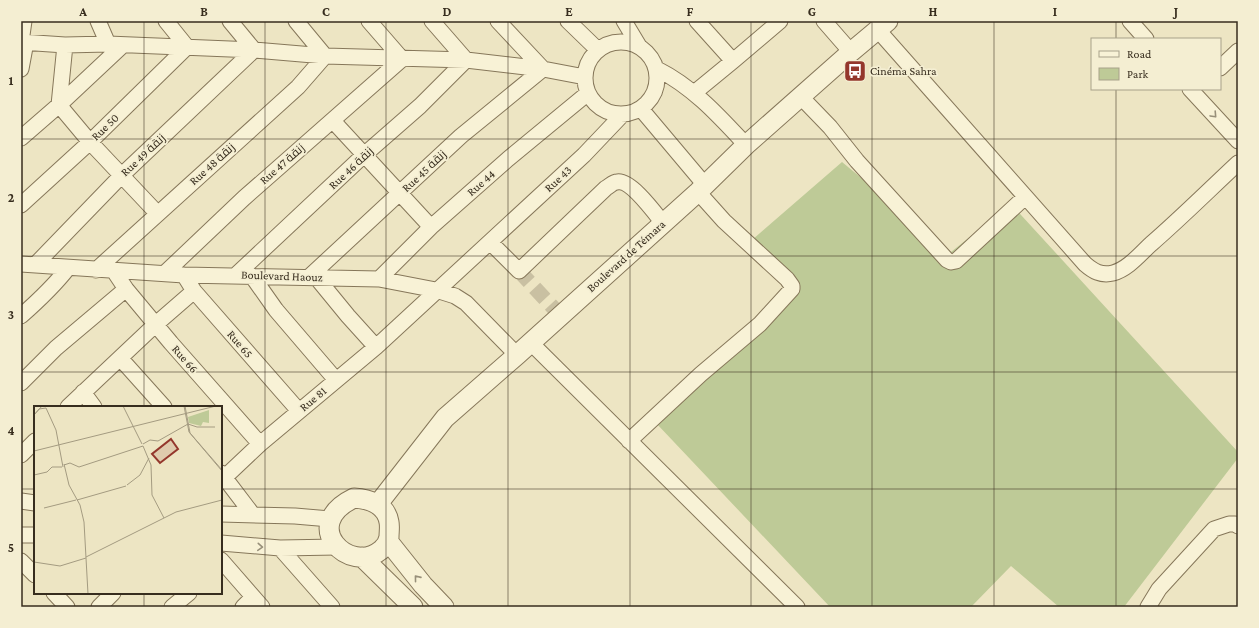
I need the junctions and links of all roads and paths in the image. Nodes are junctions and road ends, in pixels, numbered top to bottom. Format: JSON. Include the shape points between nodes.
{"nodes":[{"id":1,"x":24,"y":21,"type":"edge"},
{"id":2,"x":98,"y":21,"type":"edge"},
{"id":3,"x":166,"y":21,"type":"edge"},
{"id":4,"x":230,"y":21,"type":"edge"},
{"id":5,"x":296,"y":21,"type":"edge"},
{"id":6,"x":369,"y":21,"type":"edge"},
{"id":7,"x":432,"y":21,"type":"edge"},
{"id":8,"x":498,"y":21,"type":"edge"},
{"id":9,"x":568,"y":21,"type":"edge"},
{"id":10,"x":624,"y":21,"type":"edge"},
{"id":11,"x":697,"y":21,"type":"edge"},
{"id":12,"x":824,"y":21,"type":"edge"},
{"id":13,"x":1130,"y":21,"type":"edge"},
{"id":14,"x":772,"y":24,"type":"edge"},
{"id":15,"x":882,"y":25,"type":"edge"},
{"id":16,"x":1145,"y":38,"type":"edge"},
{"id":17,"x":23,"y":42,"type":"edge"},
{"id":18,"x":108,"y":44,"type":"junction"},
{"id":19,"x":65,"y":45,"type":"junction"},
{"id":20,"x":123,"y":45,"type":"junction"},
{"id":21,"x":639,"y":46,"type":"junction"},
{"id":22,"x":188,"y":47,"type":"junction"},
{"id":23,"x":254,"y":50,"type":"junction"},
{"id":24,"x":598,"y":50,"type":"junction"},
{"id":25,"x":851,"y":52,"type":"junction"},
{"id":26,"x":1238,"y":52,"type":"edge"},
{"id":27,"x":326,"y":56,"type":"junction"},
{"id":28,"x":402,"y":59,"type":"junction"},
{"id":29,"x":466,"y":60,"type":"junction"},
{"id":30,"x":733,"y":61,"type":"junction"},
{"id":31,"x":1221,"y":67,"type":"edge"},
{"id":32,"x":21,"y":69,"type":"edge"},
{"id":33,"x":543,"y":69,"type":"junction"},
{"id":34,"x":657,"y":69,"type":"junction"},
{"id":35,"x":585,"y":77,"type":"junction"},
{"id":36,"x":1193,"y":90,"type":"edge"},
{"id":37,"x":588,"y":93,"type":"junction"},
{"id":38,"x":694,"y":93,"type":"junction"},
{"id":39,"x":801,"y":97,"type":"junction"},
{"id":40,"x":59,"y":105,"type":"junction"},
{"id":41,"x":641,"y":109,"type":"junction"},
{"id":42,"x":623,"y":114,"type":"junction"},
{"id":43,"x":333,"y":121,"type":"junction"},
{"id":44,"x":21,"y":138,"type":"edge"},
{"id":45,"x":1238,"y":141,"type":"edge"},
{"id":46,"x":90,"y":142,"type":"junction"},
{"id":47,"x":746,"y":145,"type":"junction"},
{"id":48,"x":364,"y":155,"type":"junction"},
{"id":49,"x":1238,"y":163,"type":"edge"},
{"id":50,"x":122,"y":175,"type":"junction"},
{"id":51,"x":701,"y":189,"type":"junction"},
{"id":52,"x":400,"y":194,"type":"junction"},
{"id":53,"x":1024,"y":198,"type":"junction"},
{"id":54,"x":21,"y":205,"type":"edge"},
{"id":55,"x":158,"y":213,"type":"junction"},
{"id":56,"x":663,"y":222,"type":"junction"},
{"id":57,"x":431,"y":226,"type":"junction"},
{"id":58,"x":490,"y":242,"type":"junction"},
{"id":59,"x":28,"y":265,"type":"edge"},
{"id":60,"x":68,"y":268,"type":"junction"},
{"id":61,"x":96,"y":270,"type":"junction"},
{"id":62,"x":114,"y":270,"type":"junction"},
{"id":63,"x":165,"y":273,"type":"junction"},
{"id":64,"x":184,"y":275,"type":"junction"},
{"id":65,"x":236,"y":275,"type":"junction"},
{"id":66,"x":252,"y":276,"type":"junction"},
{"id":67,"x":312,"y":277,"type":"junction"},
{"id":68,"x":379,"y":279,"type":"junction"},
{"id":69,"x":126,"y":289,"type":"junction"},
{"id":70,"x":436,"y":290,"type":"junction"},
{"id":71,"x":194,"y":291,"type":"junction"},
{"id":72,"x":21,"y":316,"type":"edge"},
{"id":73,"x":156,"y":324,"type":"junction"},
{"id":74,"x":376,"y":347,"type":"junction"},
{"id":75,"x":524,"y":349,"type":"junction"},
{"id":76,"x":120,"y":358,"type":"junction"},
{"id":77,"x":336,"y":380,"type":"junction"},
{"id":78,"x":21,"y":383,"type":"edge"},
{"id":79,"x":82,"y":392,"type":"junction"},
{"id":80,"x":69,"y":406,"type":"edge"},
{"id":81,"x":93,"y":406,"type":"edge"},
{"id":82,"x":163,"y":406,"type":"edge"},
{"id":83,"x":299,"y":411,"type":"junction"},
{"id":84,"x":629,"y":441,"type":"junction"},
{"id":85,"x":34,"y":442,"type":"edge"},
{"id":86,"x":260,"y":444,"type":"junction"},
{"id":87,"x":21,"y":455,"type":"edge"},
{"id":88,"x":223,"y":475,"type":"edge"},
{"id":89,"x":21,"y":501,"type":"edge"},
{"id":90,"x":34,"y":503,"type":"edge"},
{"id":91,"x":378,"y":504,"type":"junction"},
{"id":92,"x":222,"y":514,"type":"edge"},
{"id":93,"x":253,"y":515,"type":"junction"},
{"id":94,"x":330,"y":519,"type":"junction"},
{"id":95,"x":1238,"y":526,"type":"edge"},
{"id":96,"x":21,"y":534,"type":"edge"},
{"id":97,"x":34,"y":535,"type":"edge"},
{"id":98,"x":388,"y":540,"type":"junction"},
{"id":99,"x":222,"y":543,"type":"edge"},
{"id":100,"x":337,"y":547,"type":"junction"},
{"id":101,"x":280,"y":548,"type":"junction"},
{"id":102,"x":362,"y":557,"type":"junction"},
{"id":103,"x":21,"y":561,"type":"edge"},
{"id":104,"x":222,"y":563,"type":"edge"},
{"id":105,"x":34,"y":573,"type":"edge"},
{"id":106,"x":55,"y":594,"type":"edge"},
{"id":107,"x":112,"y":594,"type":"edge"},
{"id":108,"x":188,"y":594,"type":"edge"},
{"id":109,"x":253,"y":604,"type":"edge"},
{"id":110,"x":67,"y":607,"type":"edge"},
{"id":111,"x":99,"y":607,"type":"edge"},
{"id":112,"x":172,"y":607,"type":"edge"},
{"id":113,"x":332,"y":607,"type":"edge"},
{"id":114,"x":413,"y":607,"type":"edge"},
{"id":115,"x":444,"y":607,"type":"edge"},
{"id":116,"x":797,"y":607,"type":"edge"},
{"id":117,"x":1148,"y":607,"type":"edge"}],
"edges":[{"from":1,"to":17,"type":"street"},
{"from":2,"to":18,"type":"street"},
{"from":3,"to":22,"type":"street"},
{"from":4,"to":23,"type":"street"},
{"from":5,"to":27,"type":"street"},
{"from":6,"to":28,"type":"street"},
{"from":7,"to":29,"type":"street"},
{"from":8,"to":33,"type":"street"},
{"from":9,"to":24,"type":"street"},
{"from":10,"to":21,"type":"street"},
{"from":11,"to":30,"type":"street"},
{"from":12,"to":25,"type":"street"},
{"from":13,"to":16,"type":"street"},
{"from":14,"to":30,"type":"street"},
{"from":15,"to":25,"type":"street","name":"Boulevard de Témara"},
{"from":15,"to":53,"type":"street"},
{"from":17,"to":19,"type":"street"},
{"from":17,"to":32,"type":"street"},
{"from":18,"to":19,"type":"street"},
{"from":18,"to":20,"type":"street"},
{"from":19,"to":40,"type":"street"},
{"from":20,"to":22,"type":"street"},
{"from":20,"to":40,"type":"street"},
{"from":21,"to":24,"type":"street","via":[[630,42],[615,42],[606,44]]},
{"from":21,"to":34,"type":"street","via":[[652,58]]},
{"from":22,"to":23,"type":"street"},
{"from":22,"to":46,"type":"street","name":"Rue 50"},
{"from":23,"to":27,"type":"street"},
{"from":23,"to":50,"type":"street","name":"Rue 49 زنقة"},
{"from":24,"to":35,"type":"street","via":[[588,62]]},
{"from":25,"to":39,"type":"street","name":"Boulevard de Témara"},
{"from":26,"to":31,"type":"street"},
{"from":27,"to":28,"type":"street"},
{"from":27,"to":55,"type":"street","name":"Rue 48 زنقة","via":[[298,87]]},
{"from":28,"to":29,"type":"street"},
{"from":28,"to":43,"type":"street","name":"Rue 47 زنقة"},
{"from":29,"to":33,"type":"street"},
{"from":29,"to":48,"type":"street","name":"Rue 46 زنقة","via":[[420,106]]},
{"from":30,"to":38,"type":"street"},
{"from":33,"to":35,"type":"street"},
{"from":33,"to":52,"type":"street","name":"Rue 45 زنقة","via":[[461,136]]},
{"from":34,"to":38,"type":"street"},
{"from":34,"to":41,"type":"street","via":[[654,94]]},
{"from":35,"to":37,"type":"street"},
{"from":36,"to":45,"type":"street","one_way":true},
{"from":37,"to":42,"type":"street","via":[[605,110]]},
{"from":37,"to":57,"type":"street","name":"Rue 44"},
{"from":38,"to":47,"type":"street"},
{"from":39,"to":47,"type":"street","name":"Boulevard de Témara"},
{"from":39,"to":53,"type":"street","via":[[947,260],[956,261]]},
{"from":40,"to":44,"type":"street"},
{"from":40,"to":46,"type":"street"},
{"from":41,"to":42,"type":"street"},
{"from":41,"to":51,"type":"street"},
{"from":42,"to":58,"type":"street","name":"Rue 43"},
{"from":43,"to":48,"type":"street"},
{"from":43,"to":63,"type":"street","name":"Rue 47 زنقة","via":[[244,198]]},
{"from":46,"to":50,"type":"street"},
{"from":46,"to":54,"type":"street","name":"Rue 50"},
{"from":47,"to":51,"type":"street","name":"Boulevard de Témara"},
{"from":48,"to":52,"type":"street"},
{"from":48,"to":65,"type":"street","name":"Rue 46 زنقة"},
{"from":49,"to":53,"type":"street","via":[[1127,266],[1113,273],[1095,272],[1085,264]]},
{"from":50,"to":55,"type":"street"},
{"from":50,"to":59,"type":"street","name":"Rue 49 زنقة"},
{"from":51,"to":56,"type":"street","name":"Boulevard de Témara"},
{"from":51,"to":84,"type":"street","via":[[724,221],[788,279],[792,289],[760,324],[701,374]]},
{"from":52,"to":57,"type":"street"},
{"from":52,"to":67,"type":"street","name":"Rue 45 زنقة"},
{"from":55,"to":61,"type":"street","name":"Rue 48 زنقة"},
{"from":56,"to":58,"type":"street","via":[[632,188],[618,181],[606,188],[519,271]]},
{"from":56,"to":75,"type":"street","name":"Boulevard de Témara"},
{"from":57,"to":68,"type":"street","name":"Rue 44"},
{"from":58,"to":70,"type":"street","name":"Rue 43"},
{"from":59,"to":60,"type":"street","name":"Boulevard Haouz"},
{"from":60,"to":61,"type":"street","name":"Boulevard Haouz"},
{"from":60,"to":72,"type":"street","via":[[45,295]]},
{"from":61,"to":62,"type":"street","name":"Boulevard Haouz"},
{"from":62,"to":63,"type":"street","name":"Boulevard Haouz"},
{"from":62,"to":69,"type":"street","name":"Rue 66"},
{"from":63,"to":64,"type":"street","name":"Boulevard Haouz"},
{"from":64,"to":65,"type":"street","name":"Boulevard Haouz"},
{"from":64,"to":71,"type":"street","name":"Rue 65"},
{"from":65,"to":66,"type":"street","name":"Boulevard Haouz"},
{"from":66,"to":67,"type":"street","name":"Boulevard Haouz"},
{"from":66,"to":77,"type":"street","via":[[276,310]]},
{"from":67,"to":68,"type":"street","name":"Boulevard Haouz"},
{"from":67,"to":74,"type":"street"},
{"from":68,"to":70,"type":"street","name":"Boulevard Haouz"},
{"from":69,"to":73,"type":"street","name":"Rue 66"},
{"from":69,"to":78,"type":"street","via":[[56,348]]},
{"from":70,"to":74,"type":"street","name":"Rue 81"},
{"from":70,"to":75,"type":"street","name":"Boulevard Haouz","via":[[455,296],[466,303]]},
{"from":71,"to":73,"type":"street"},
{"from":71,"to":83,"type":"street","name":"Rue 65"},
{"from":73,"to":76,"type":"street"},
{"from":73,"to":86,"type":"street","name":"Rue 66"},
{"from":74,"to":77,"type":"street","name":"Rue 81"},
{"from":75,"to":84,"type":"street","name":"Boulevard Haouz"},
{"from":75,"to":91,"type":"street","name":"Boulevard de Témara","via":[[444,418]]},
{"from":76,"to":79,"type":"street"},
{"from":76,"to":82,"type":"street"},
{"from":77,"to":83,"type":"street","name":"Rue 81"},
{"from":79,"to":80,"type":"street"},
{"from":79,"to":81,"type":"street"},
{"from":83,"to":86,"type":"street","name":"Rue 81"},
{"from":84,"to":116,"type":"street","name":"Boulevard Haouz"},
{"from":85,"to":87,"type":"street"},
{"from":86,"to":88,"type":"street","name":"Rue 81"},
{"from":88,"to":93,"type":"street","name":"Rue 81"},
{"from":89,"to":90,"type":"street"},
{"from":91,"to":94,"type":"street","via":[[354,498],[340,506]]},
{"from":91,"to":98,"type":"street","via":[[389,522]]},
{"from":92,"to":93,"type":"street"},
{"from":93,"to":94,"type":"street"},
{"from":94,"to":100,"type":"street","via":[[331,537]]},
{"from":95,"to":117,"type":"street","via":[[1229,524],[1214,529],[1159,589]]},
{"from":96,"to":97,"type":"street"},
{"from":98,"to":102,"type":"street","via":[[377,553]]},
{"from":115,"to":98,"type":"street","one_way":true},
{"from":99,"to":101,"type":"street","one_way":true},
{"from":100,"to":101,"type":"street"},
{"from":100,"to":102,"type":"street","via":[[354,557]]},
{"from":101,"to":113,"type":"street"},
{"from":102,"to":114,"type":"street"},
{"from":103,"to":105,"type":"street"},
{"from":104,"to":109,"type":"street"},
{"from":106,"to":110,"type":"street"},
{"from":107,"to":111,"type":"street"},
{"from":108,"to":112,"type":"street"}]}
